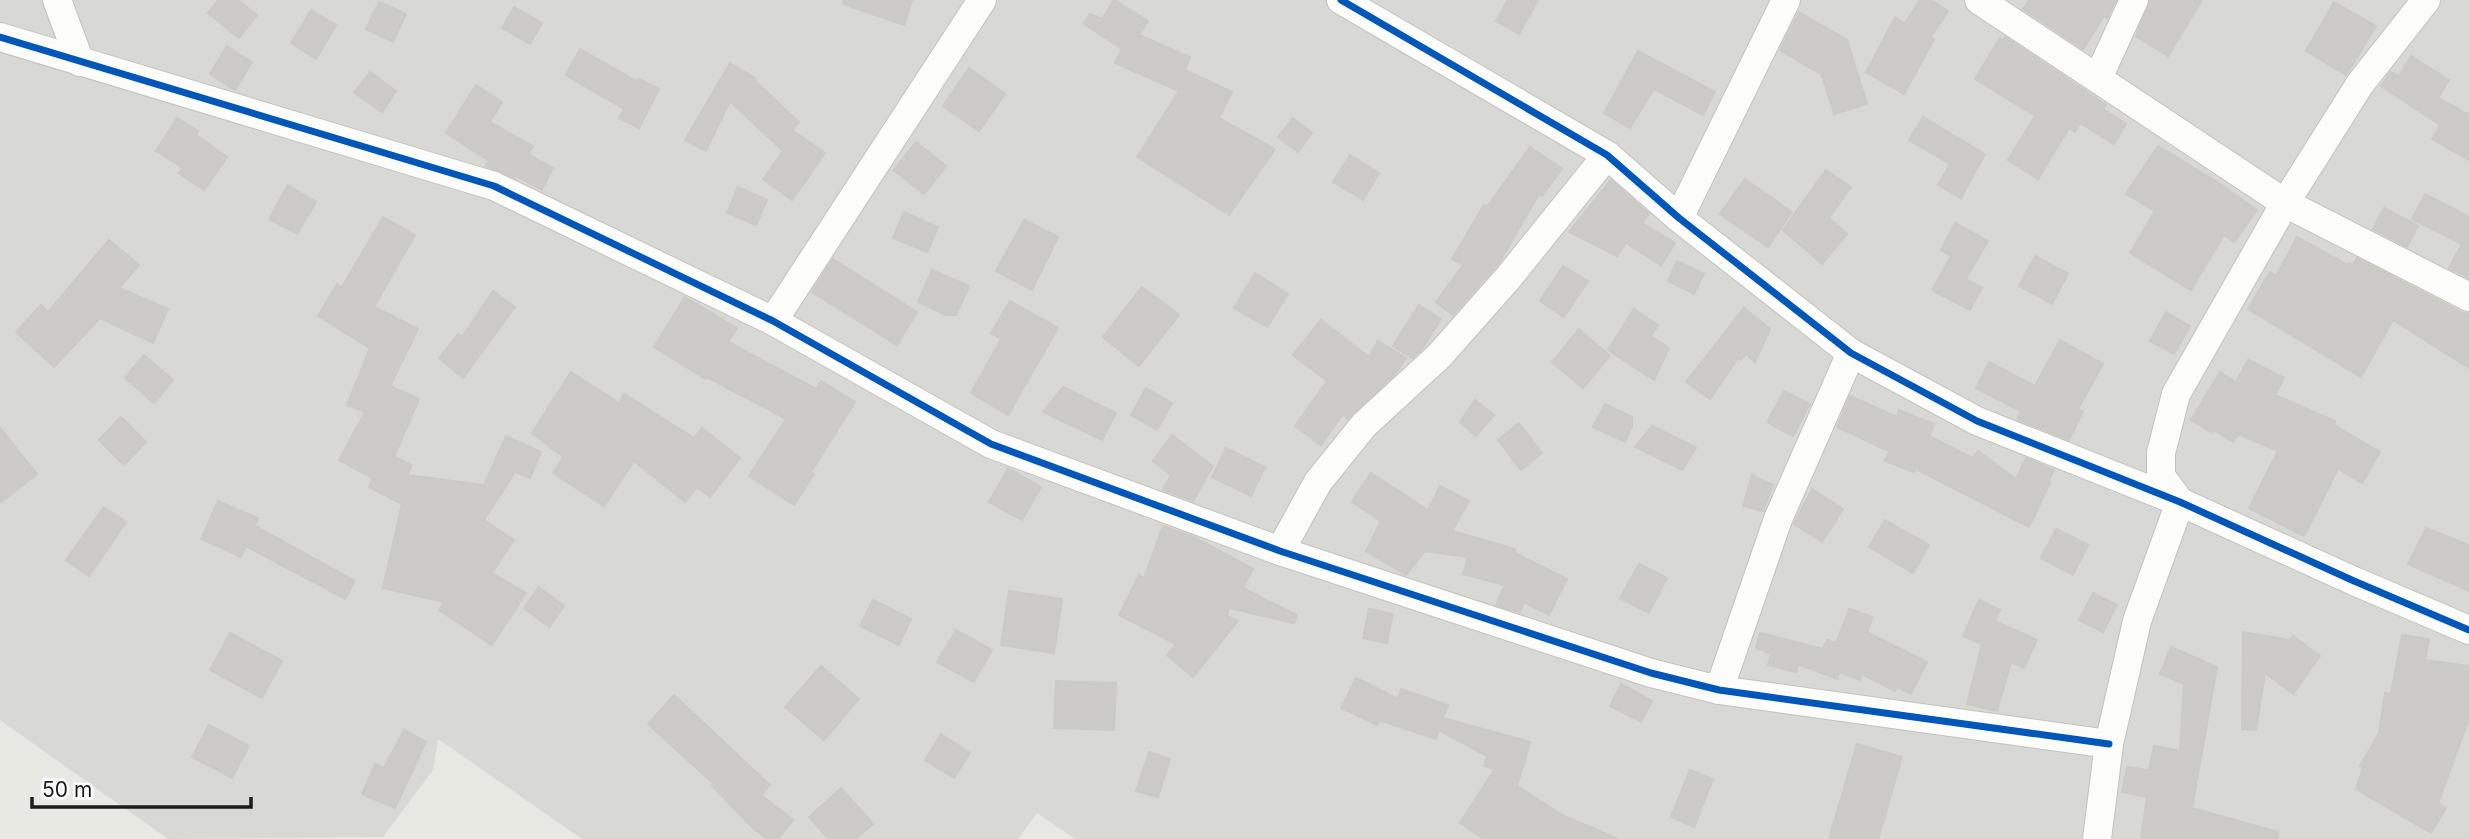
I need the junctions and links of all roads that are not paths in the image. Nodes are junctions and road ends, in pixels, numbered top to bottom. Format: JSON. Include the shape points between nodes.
{"nodes":[{"id":1,"x":57,"y":0,"type":"edge"},
{"id":2,"x":982,"y":0,"type":"edge"},
{"id":3,"x":1341,"y":0,"type":"edge"},
{"id":4,"x":1786,"y":0,"type":"edge"},
{"id":5,"x":1979,"y":0,"type":"edge"},
{"id":6,"x":2134,"y":0,"type":"edge"},
{"id":7,"x":2426,"y":0,"type":"edge"},
{"id":8,"x":0,"y":37,"type":"edge"},
{"id":9,"x":80,"y":62,"type":"junction"},
{"id":10,"x":2098,"y":78,"type":"junction"},
{"id":11,"x":1607,"y":155,"type":"junction"},
{"id":12,"x":2285,"y":202,"type":"junction"},
{"id":13,"x":1679,"y":218,"type":"junction"},
{"id":14,"x":2469,"y":297,"type":"edge"},
{"id":15,"x":773,"y":321,"type":"junction"},
{"id":16,"x":1851,"y":353,"type":"junction"},
{"id":17,"x":2180,"y":502,"type":"junction"},
{"id":18,"x":1280,"y":551,"type":"junction"},
{"id":19,"x":2469,"y":630,"type":"edge"},
{"id":20,"x":1719,"y":690,"type":"junction"},
{"id":21,"x":2109,"y":744,"type":"junction"},
{"id":22,"x":2097,"y":839,"type":"edge"}],
"edges":[{"from":1,"to":9,"type":"street"},
{"from":2,"to":15,"type":"street"},
{"from":3,"to":11,"type":"street"},
{"from":4,"to":13,"type":"street"},
{"from":5,"to":10,"type":"street"},
{"from":6,"to":10,"type":"street"},
{"from":7,"to":12,"type":"street","via":[[2360,84]]},
{"from":8,"to":9,"type":"street"},
{"from":9,"to":15,"type":"street","via":[[494,186]]},
{"from":10,"to":12,"type":"street"},
{"from":11,"to":13,"type":"street"},
{"from":11,"to":18,"type":"street","via":[[1439,356],[1364,425],[1318,482]]},
{"from":12,"to":14,"type":"street"},
{"from":12,"to":17,"type":"street","via":[[2176,394],[2161,453],[2161,476]]},
{"from":13,"to":16,"type":"street"},
{"from":15,"to":18,"type":"street","via":[[991,444]]},
{"from":16,"to":17,"type":"street","via":[[1977,421]]},
{"from":16,"to":20,"type":"street","via":[[1778,519]]},
{"from":17,"to":19,"type":"street"},
{"from":17,"to":21,"type":"street","via":[[2137,621]]},
{"from":18,"to":20,"type":"street","via":[[1651,673]]},
{"from":20,"to":21,"type":"street"},
{"from":21,"to":22,"type":"street"}]}
